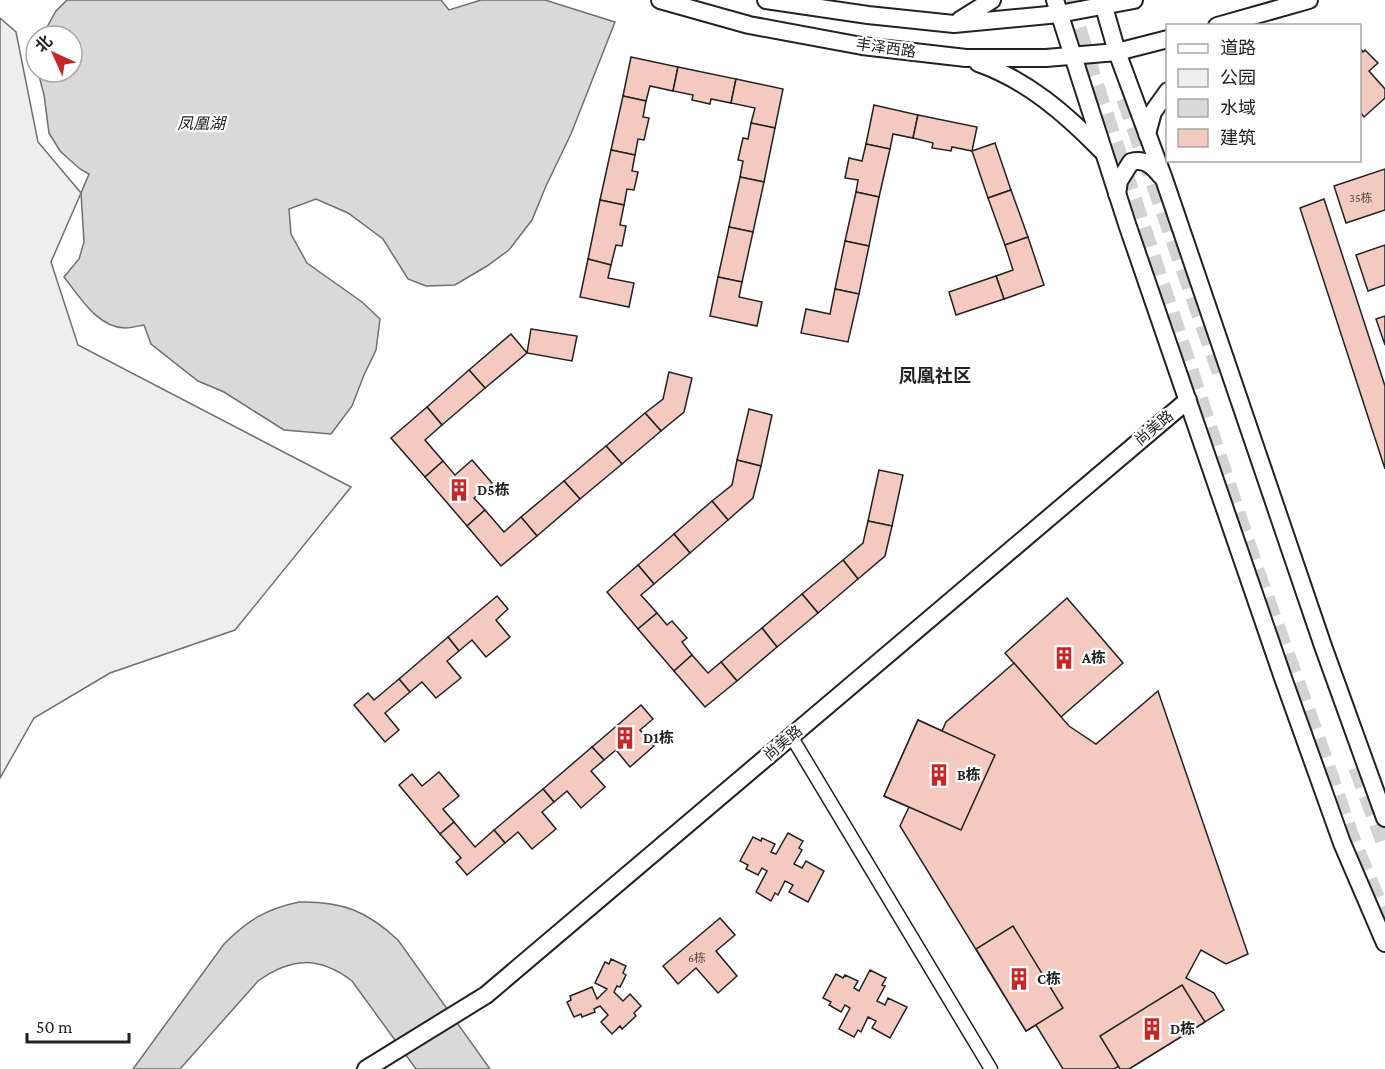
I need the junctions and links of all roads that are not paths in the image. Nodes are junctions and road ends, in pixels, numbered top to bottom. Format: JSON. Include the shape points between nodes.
{"nodes":[{"id":1,"x":660,"y":0,"type":"edge"},
{"id":2,"x":766,"y":0,"type":"edge"},
{"id":3,"x":992,"y":0,"type":"edge"},
{"id":4,"x":1134,"y":0,"type":"edge"},
{"id":5,"x":1309,"y":0,"type":"edge"},
{"id":6,"x":1103,"y":3,"type":"edge"},
{"id":7,"x":1057,"y":7,"type":"edge"},
{"id":8,"x":954,"y":24,"type":"junction"},
{"id":9,"x":1225,"y":24,"type":"edge"},
{"id":10,"x":1166,"y":39,"type":"edge"},
{"id":11,"x":1117,"y":52,"type":"junction"},
{"id":12,"x":1073,"y":56,"type":"junction"},
{"id":13,"x":966,"y":58,"type":"junction"},
{"id":14,"x":1166,"y":92,"type":"edge"},
{"id":15,"x":1147,"y":134,"type":"junction"},
{"id":16,"x":1104,"y":152,"type":"junction"},
{"id":17,"x":1164,"y":179,"type":"junction"},
{"id":18,"x":1117,"y":194,"type":"junction"},
{"id":19,"x":1188,"y":400,"type":"junction"},
{"id":20,"x":792,"y":736,"type":"junction"},
{"id":21,"x":1385,"y":818,"type":"edge"},
{"id":22,"x":1383,"y":936,"type":"edge"},
{"id":23,"x":366,"y":1069,"type":"edge"},
{"id":24,"x":991,"y":1069,"type":"edge"}],
"edges":[{"from":1,"to":13,"type":"main road","name":"丰泽西路","via":[[750,25],[862,46]]},
{"from":2,"to":8,"type":"main road","name":"丰泽西路"},
{"from":3,"to":8,"type":"main road"},
{"from":4,"to":6,"type":"main road","name":"丰泽西路"},
{"from":5,"to":9,"type":"main road"},
{"from":6,"to":7,"type":"main road","name":"丰泽西路"},
{"from":6,"to":11,"type":"main road"},
{"from":7,"to":8,"type":"main road","name":"丰泽西路"},
{"from":7,"to":12,"type":"main road"},
{"from":10,"to":11,"type":"main road","name":"丰泽西路"},
{"from":11,"to":12,"type":"main road","name":"丰泽西路"},
{"from":11,"to":15,"type":"main road"},
{"from":12,"to":13,"type":"main road","name":"丰泽西路"},
{"from":12,"to":16,"type":"main road"},
{"from":13,"to":16,"type":"main road","via":[[1027,86]]},
{"from":14,"to":15,"type":"main road","via":[[1153,112]]},
{"from":15,"to":17,"type":"main road"},
{"from":16,"to":18,"type":"main road"},
{"from":17,"to":18,"type":"main road","via":[[1146,162],[1137,160],[1131,162],[1119,181]]},
{"from":17,"to":21,"type":"main road"},
{"from":18,"to":19,"type":"main road"},
{"from":19,"to":20,"type":"main road","name":"尚美路"},
{"from":19,"to":22,"type":"main road","via":[[1342,843]]},
{"from":20,"to":23,"type":"main road","name":"尚美路","via":[[486,995]]},
{"from":20,"to":24,"type":"street"}]}
